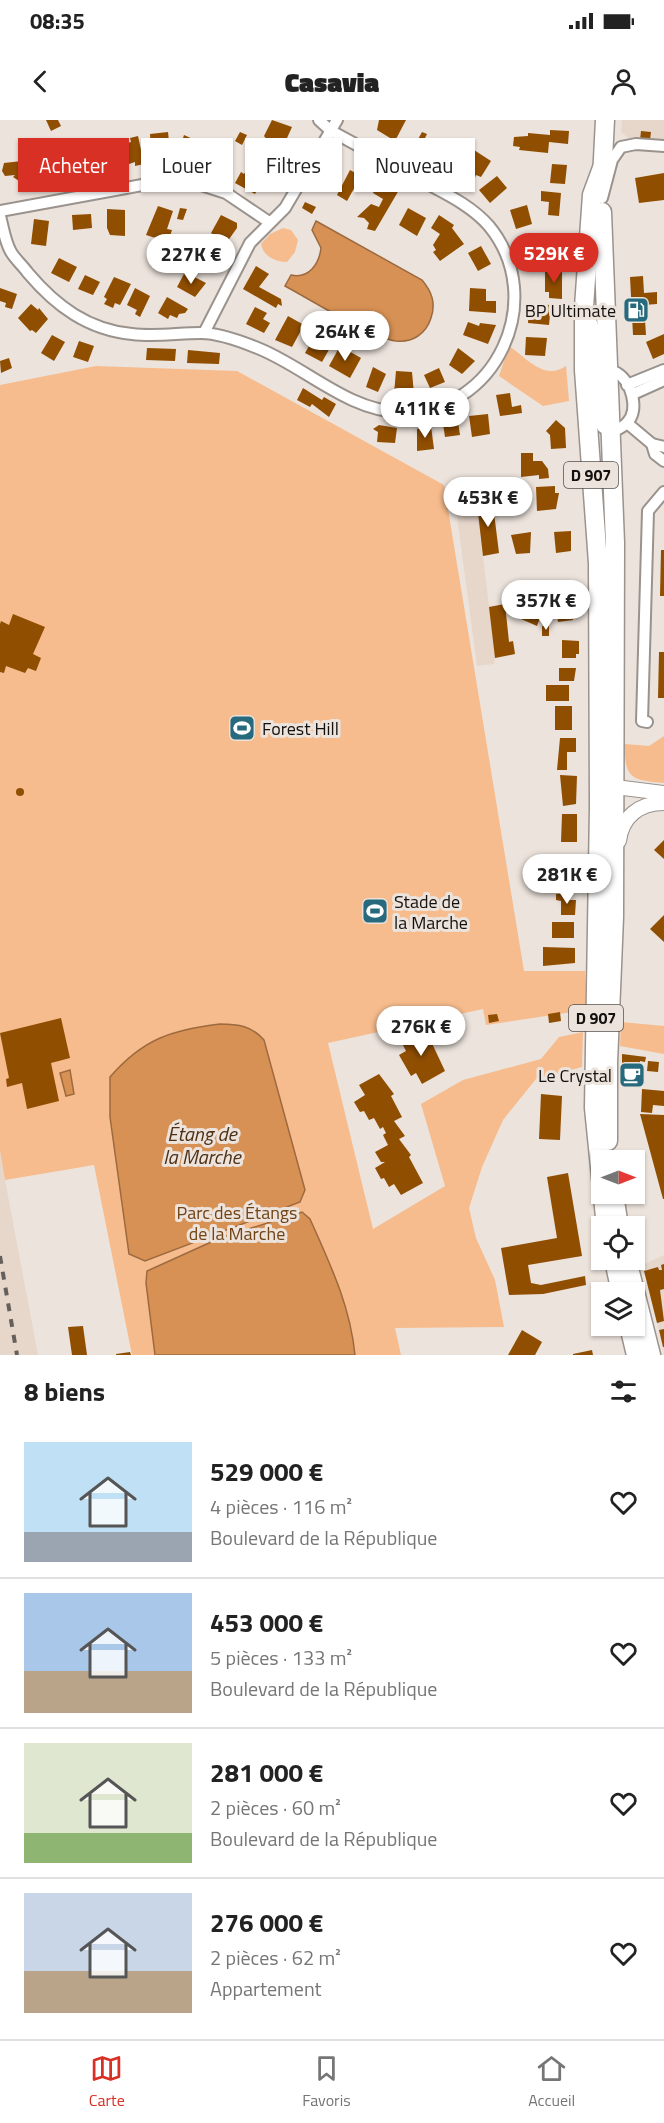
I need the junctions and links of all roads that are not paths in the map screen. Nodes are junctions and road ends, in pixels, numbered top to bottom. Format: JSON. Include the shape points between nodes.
{"nodes":[{"id":1,"x":319,"y":120,"type":"edge"},
{"id":2,"x":337,"y":120,"type":"edge"},
{"id":3,"x":604,"y":120,"type":"edge"},
{"id":4,"x":331,"y":132,"type":"junction"},
{"id":5,"x":664,"y":146,"type":"edge"},
{"id":6,"x":602,"y":168,"type":"junction"},
{"id":7,"x":602,"y":198,"type":"junction"},
{"id":8,"x":0,"y":212,"type":"edge"},
{"id":9,"x":0,"y":216,"type":"edge"},
{"id":10,"x":269,"y":222,"type":"junction"},
{"id":11,"x":10,"y":251,"type":"junction"},
{"id":12,"x":0,"y":257,"type":"edge"},
{"id":13,"x":204,"y":333,"type":"junction"},
{"id":14,"x":664,"y":369,"type":"edge"},
{"id":15,"x":596,"y":370,"type":"junction"},
{"id":16,"x":664,"y":380,"type":"edge"},
{"id":17,"x":630,"y":389,"type":"junction"},
{"id":18,"x":627,"y":423,"type":"junction"},
{"id":19,"x":611,"y":433,"type":"junction"},
{"id":20,"x":652,"y":444,"type":"junction"},
{"id":21,"x":664,"y":447,"type":"edge"},
{"id":22,"x":664,"y":461,"type":"edge"},
{"id":23,"x":664,"y":492,"type":"edge"},
{"id":24,"x":648,"y":722,"type":"dead end"},
{"id":25,"x":607,"y":786,"type":"junction"},
{"id":26,"x":664,"y":793,"type":"edge"},
{"id":27,"x":664,"y":803,"type":"edge"},
{"id":28,"x":635,"y":811,"type":"junction"},
{"id":29,"x":607,"y":813,"type":"junction"},
{"id":30,"x":614,"y":873,"type":"junction"},
{"id":31,"x":609,"y":1150,"type":"edge"},
{"id":32,"x":605,"y":1216,"type":"edge"},
{"id":33,"x":630,"y":1270,"type":"edge"},
{"id":34,"x":631,"y":1336,"type":"edge"},
{"id":35,"x":636,"y":1355,"type":"edge"},
{"id":36,"x":651,"y":1355,"type":"edge"}],
"edges":[{"from":1,"to":4,"type":"street"},
{"from":2,"to":4,"type":"street"},
{"from":3,"to":6,"type":"main road","number":"D 907"},
{"from":4,"to":10,"type":"street","via":[[285,208]]},
{"from":4,"to":13,"type":"street","via":[[464,204],[488,225],[499,241],[507,257],[514,297],[506,344],[493,368],[451,402],[433,409],[400,412],[362,405],[276,355]]},
{"from":5,"to":7,"type":"street","via":[[621,147],[612,160]]},
{"from":6,"to":7,"type":"main road","number":"D 907"},
{"from":6,"to":15,"type":"main road","number":"D 907","via":[[592,195],[584,307]]},
{"from":7,"to":15,"type":"main road","number":"D 907"},
{"from":8,"to":10,"type":"street","via":[[174,182],[195,183],[226,193]]},
{"from":9,"to":11,"type":"street"},
{"from":10,"to":13,"type":"street","via":[[250,243]]},
{"from":11,"to":12,"type":"street"},
{"from":11,"to":13,"type":"street","via":[[47,295],[75,316],[102,328],[166,336]]},
{"from":14,"to":17,"type":"street"},
{"from":15,"to":17,"type":"street","via":[[619,373]]},
{"from":15,"to":19,"type":"main road","number":"D 907"},
{"from":15,"to":25,"type":"main road","number":"D 907","via":[[598,563]]},
{"from":16,"to":17,"type":"street"},
{"from":17,"to":18,"type":"street","via":[[633,413]]},
{"from":18,"to":19,"type":"street"},
{"from":18,"to":20,"type":"street"},
{"from":19,"to":25,"type":"main road","number":"D 907","via":[[615,509]]},
{"from":20,"to":21,"type":"street"},
{"from":20,"to":22,"type":"street"},
{"from":23,"to":24,"type":"street","via":[[648,511],[642,722]]},
{"from":25,"to":26,"type":"street"},
{"from":25,"to":29,"type":"main road","number":"D 907"},
{"from":27,"to":28,"type":"street"},
{"from":28,"to":29,"type":"street"},
{"from":28,"to":30,"type":"street","via":[[622,826]]},
{"from":29,"to":30,"type":"main road","number":"D 907"},
{"from":29,"to":32,"type":"main road","number":"D 907","via":[[594,1108]]},
{"from":30,"to":31,"type":"main road","number":"D 907"},
{"from":33,"to":36,"type":"main road"},
{"from":34,"to":35,"type":"main road"}]}
